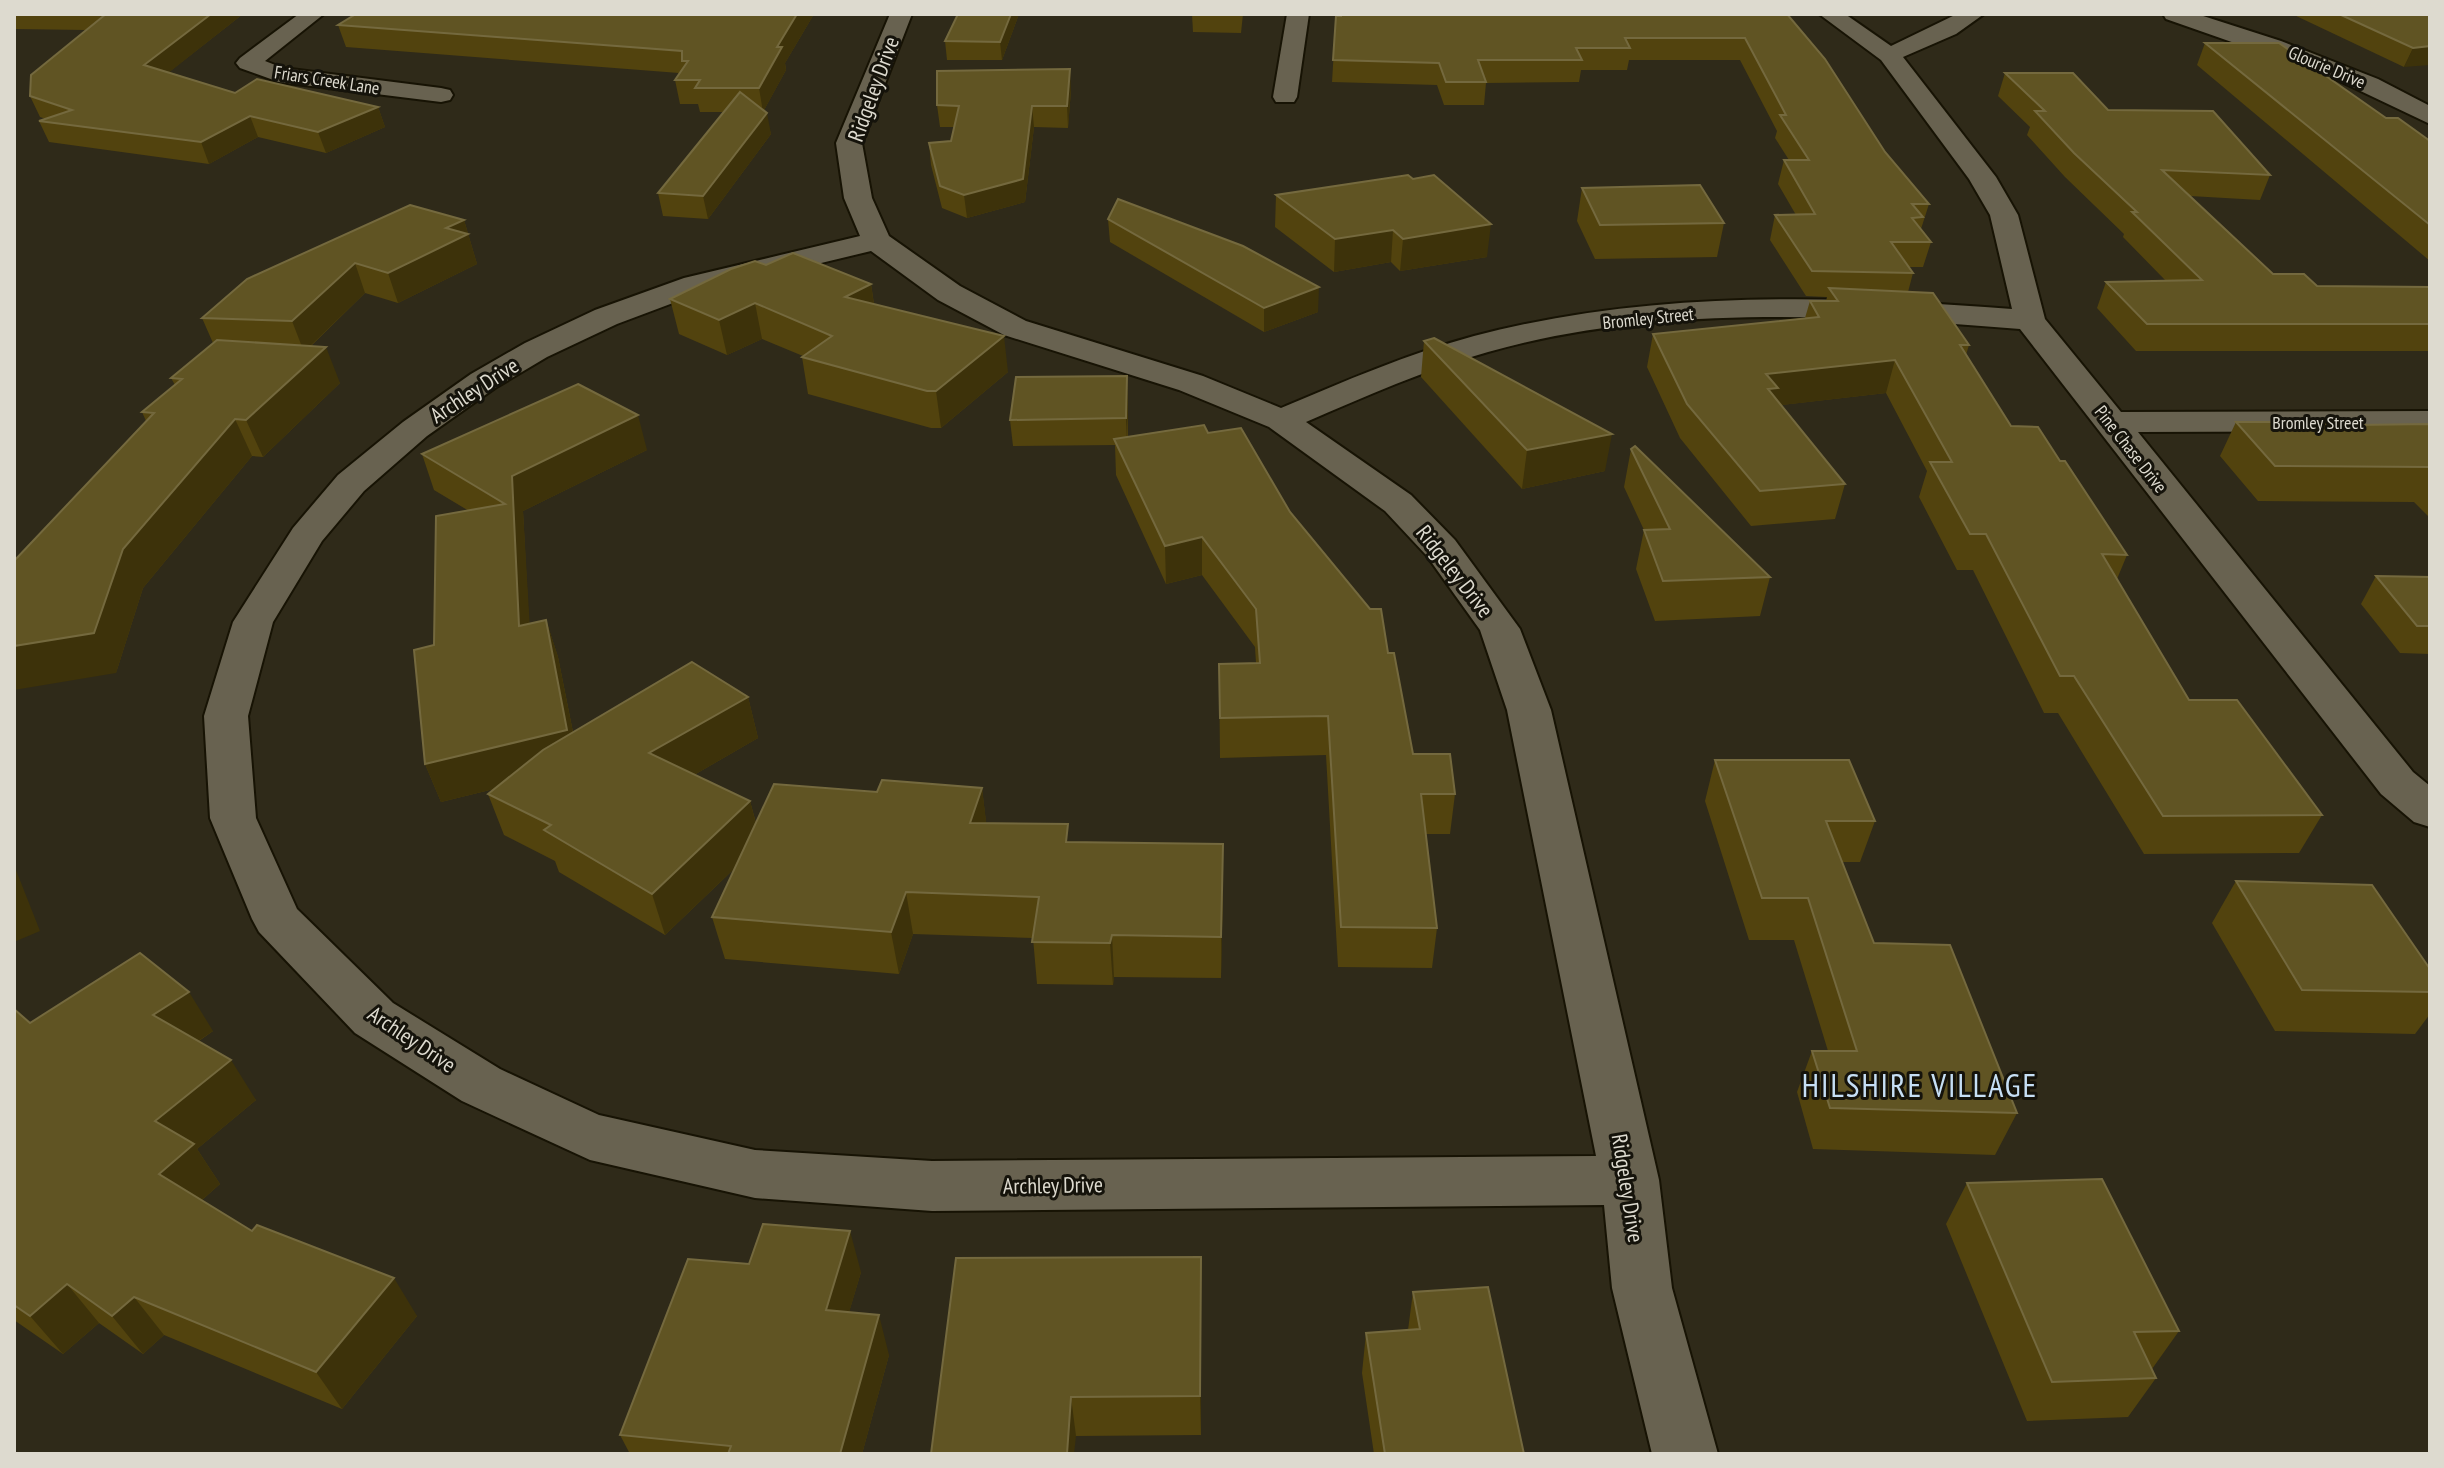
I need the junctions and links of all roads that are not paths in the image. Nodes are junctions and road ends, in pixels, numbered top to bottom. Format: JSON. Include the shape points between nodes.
{"nodes":[{"id":1,"x":313,"y":14,"type":"edge"},
{"id":2,"x":901,"y":14,"type":"edge"},
{"id":3,"x":1298,"y":14,"type":"edge"},
{"id":4,"x":1830,"y":14,"type":"edge"},
{"id":5,"x":1973,"y":14,"type":"edge"},
{"id":6,"x":2174,"y":14,"type":"edge"},
{"id":7,"x":1889,"y":55,"type":"junction"},
{"id":8,"x":441,"y":95,"type":"dead end"},
{"id":9,"x":1285,"y":97,"type":"dead end"},
{"id":10,"x":2430,"y":116,"type":"edge"},
{"id":11,"x":876,"y":241,"type":"junction"},
{"id":12,"x":2030,"y":320,"type":"junction"},
{"id":13,"x":1281,"y":420,"type":"junction"},
{"id":14,"x":2430,"y":421,"type":"edge"},
{"id":15,"x":2110,"y":422,"type":"junction"},
{"id":16,"x":2419,"y":792,"type":"edge"},
{"id":17,"x":1630,"y":1180,"type":"junction"},
{"id":18,"x":1685,"y":1454,"type":"edge"}],
"edges":[{"from":1,"to":8,"type":"street","name":"Friars Creek Lane","via":[[248,63],[279,75]]},
{"from":2,"to":11,"type":"street","name":"Ridgeley Drive","via":[[849,143],[858,198]]},
{"from":3,"to":9,"type":"street"},
{"from":4,"to":7,"type":"street","name":"Pine Chase Drive"},
{"from":5,"to":7,"type":"street"},
{"from":6,"to":10,"type":"street","name":"Glourie Drive","via":[[2283,49],[2398,97]]},
{"from":7,"to":12,"type":"street","name":"Pine Chase Drive","via":[[1982,177],[2004,215]]},
{"from":11,"to":13,"type":"street","name":"Ridgeley Drive","via":[[949,293],[1015,328],[1191,383]]},
{"from":11,"to":17,"type":"street","name":"Archley Drive","via":[[695,284],[614,314],[483,381],[351,483],[306,536],[253,622],[226,716],[233,818],[277,919],[374,1018],[481,1085],[590,1136],[755,1174],[932,1186]]},
{"from":12,"to":13,"type":"street","name":"Bromley Street","via":[[1803,307],[1551,329],[1411,365]]},
{"from":12,"to":15,"type":"street","name":"Pine Chase Drive"},
{"from":13,"to":17,"type":"street","name":"Ridgeley Drive","via":[[1398,503],[1441,548],[1500,629],[1529,710]]},
{"from":14,"to":15,"type":"street","name":"Bromley Street"},
{"from":15,"to":16,"type":"street","name":"Pine Chase Drive"},
{"from":17,"to":18,"type":"street","name":"Ridgeley Drive","via":[[1642,1288]]}]}
